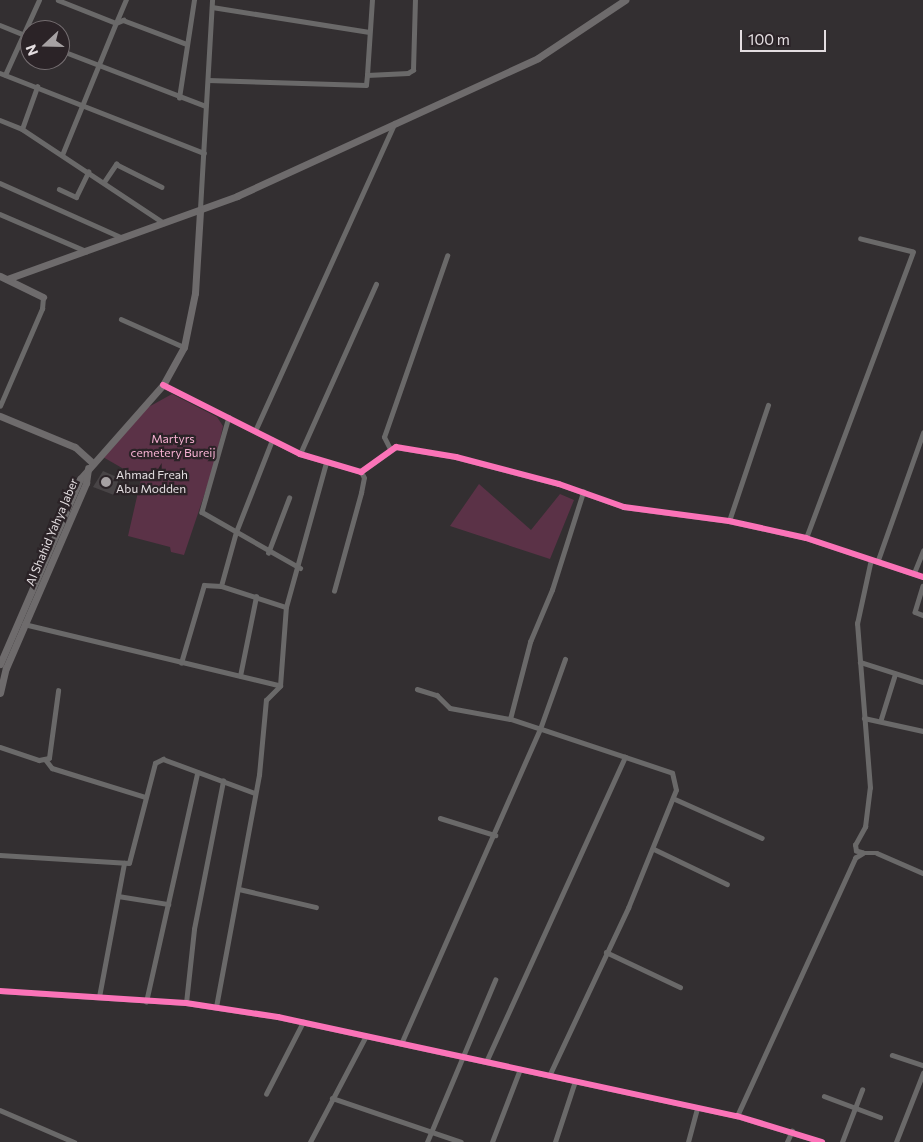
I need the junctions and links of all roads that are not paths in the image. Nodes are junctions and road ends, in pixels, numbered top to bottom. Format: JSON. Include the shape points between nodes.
{"nodes":[{"id":1,"x":39,"y":0,"type":"edge"},
{"id":2,"x":58,"y":0,"type":"edge"},
{"id":3,"x":126,"y":0,"type":"edge"},
{"id":4,"x":194,"y":0,"type":"edge"},
{"id":5,"x":205,"y":0,"type":"edge"},
{"id":6,"x":372,"y":0,"type":"edge"},
{"id":7,"x":415,"y":0,"type":"edge"},
{"id":8,"x":625,"y":0,"type":"edge"},
{"id":9,"x":212,"y":3,"type":"edge"},
{"id":10,"x":30,"y":20,"type":"edge"},
{"id":11,"x":116,"y":23,"type":"junction"},
{"id":12,"x":0,"y":25,"type":"edge"},
{"id":13,"x":369,"y":32,"type":"junction"},
{"id":14,"x":20,"y":33,"type":"edge"},
{"id":15,"x":20,"y":41,"type":"edge"},
{"id":16,"x":187,"y":44,"type":"junction"},
{"id":17,"x":70,"y":54,"type":"edge"},
{"id":18,"x":97,"y":66,"type":"junction"},
{"id":19,"x":0,"y":73,"type":"edge"},
{"id":20,"x":6,"y":75,"type":"junction"},
{"id":21,"x":367,"y":75,"type":"junction"},
{"id":22,"x":208,"y":80,"type":"junction"},
{"id":23,"x":37,"y":87,"type":"junction"},
{"id":24,"x":180,"y":98,"type":"junction"},
{"id":25,"x":206,"y":106,"type":"junction"},
{"id":26,"x":83,"y":108,"type":"junction"},
{"id":27,"x":0,"y":120,"type":"edge"},
{"id":28,"x":396,"y":122,"type":"junction"},
{"id":29,"x":22,"y":129,"type":"junction"},
{"id":30,"x":204,"y":153,"type":"junction"},
{"id":31,"x":62,"y":155,"type":"junction"},
{"id":32,"x":88,"y":172,"type":"junction"},
{"id":33,"x":104,"y":182,"type":"junction"},
{"id":34,"x":0,"y":183,"type":"edge"},
{"id":35,"x":162,"y":187,"type":"dead end"},
{"id":36,"x":59,"y":190,"type":"dead end"},
{"id":37,"x":200,"y":211,"type":"junction"},
{"id":38,"x":0,"y":214,"type":"edge"},
{"id":39,"x":165,"y":223,"type":"junction"},
{"id":40,"x":125,"y":239,"type":"junction"},
{"id":41,"x":861,"y":239,"type":"dead end"},
{"id":42,"x":89,"y":252,"type":"junction"},
{"id":43,"x":447,"y":256,"type":"dead end"},
{"id":44,"x":4,"y":277,"type":"edge"},
{"id":45,"x":376,"y":284,"type":"dead end"},
{"id":46,"x":43,"y":297,"type":"joint"},
{"id":47,"x":121,"y":319,"type":"dead end"},
{"id":48,"x":184,"y":347,"type":"junction"},
{"id":49,"x":163,"y":385,"type":"junction"},
{"id":50,"x":768,"y":405,"type":"dead end"},
{"id":51,"x":0,"y":406,"type":"edge"},
{"id":52,"x":0,"y":416,"type":"edge"},
{"id":53,"x":228,"y":417,"type":"junction"},
{"id":54,"x":255,"y":431,"type":"junction"},
{"id":55,"x":923,"y":433,"type":"edge"},
{"id":56,"x":272,"y":440,"type":"junction"},
{"id":57,"x":390,"y":449,"type":"junction"},
{"id":58,"x":300,"y":454,"type":"junction"},
{"id":59,"x":326,"y":463,"type":"junction"},
{"id":60,"x":91,"y":466,"type":"junction"},
{"id":61,"x":361,"y":472,"type":"junction"},
{"id":62,"x":583,"y":492,"type":"junction"},
{"id":63,"x":289,"y":498,"type":"dead end"},
{"id":64,"x":729,"y":521,"type":"junction"},
{"id":65,"x":236,"y":532,"type":"junction"},
{"id":66,"x":806,"y":538,"type":"junction"},
{"id":67,"x":923,"y":551,"type":"edge"},
{"id":68,"x":268,"y":553,"type":"junction"},
{"id":69,"x":871,"y":559,"type":"junction"},
{"id":70,"x":878,"y":560,"type":"junction"},
{"id":71,"x":300,"y":568,"type":"junction"},
{"id":72,"x":914,"y":572,"type":"junction"},
{"id":73,"x":923,"y":577,"type":"edge"},
{"id":74,"x":221,"y":586,"type":"junction"},
{"id":75,"x":923,"y":586,"type":"edge"},
{"id":76,"x":334,"y":592,"type":"dead end"},
{"id":77,"x":256,"y":597,"type":"junction"},
{"id":78,"x":286,"y":608,"type":"junction"},
{"id":79,"x":923,"y":615,"type":"edge"},
{"id":80,"x":21,"y":623,"type":"junction"},
{"id":81,"x":565,"y":659,"type":"dead end"},
{"id":82,"x":860,"y":662,"type":"junction"},
{"id":83,"x":181,"y":663,"type":"junction"},
{"id":84,"x":0,"y":664,"type":"edge"},
{"id":85,"x":895,"y":674,"type":"junction"},
{"id":86,"x":240,"y":676,"type":"junction"},
{"id":87,"x":923,"y":682,"type":"edge"},
{"id":88,"x":280,"y":686,"type":"junction"},
{"id":89,"x":417,"y":689,"type":"dead end"},
{"id":90,"x":58,"y":691,"type":"dead end"},
{"id":91,"x":0,"y":693,"type":"edge"},
{"id":92,"x":864,"y":718,"type":"junction"},
{"id":93,"x":510,"y":719,"type":"junction"},
{"id":94,"x":881,"y":719,"type":"junction"},
{"id":95,"x":540,"y":729,"type":"junction"},
{"id":96,"x":923,"y":731,"type":"edge"},
{"id":97,"x":0,"y":747,"type":"edge"},
{"id":98,"x":626,"y":757,"type":"junction"},
{"id":99,"x":46,"y":760,"type":"junction"},
{"id":100,"x":197,"y":773,"type":"junction"},
{"id":101,"x":223,"y":781,"type":"junction"},
{"id":102,"x":255,"y":794,"type":"junction"},
{"id":103,"x":145,"y":797,"type":"junction"},
{"id":104,"x":675,"y":799,"type":"junction"},
{"id":105,"x":440,"y":818,"type":"dead end"},
{"id":106,"x":495,"y":835,"type":"junction"},
{"id":107,"x":762,"y":838,"type":"dead end"},
{"id":108,"x":654,"y":849,"type":"junction"},
{"id":109,"x":863,"y":853,"type":"junction"},
{"id":110,"x":0,"y":855,"type":"edge"},
{"id":111,"x":124,"y":863,"type":"junction"},
{"id":112,"x":923,"y":873,"type":"edge"},
{"id":113,"x":727,"y":884,"type":"dead end"},
{"id":114,"x":239,"y":889,"type":"junction"},
{"id":115,"x":118,"y":896,"type":"junction"},
{"id":116,"x":168,"y":904,"type":"junction"},
{"id":117,"x":316,"y":907,"type":"dead end"},
{"id":118,"x":606,"y":952,"type":"junction"},
{"id":119,"x":495,"y":980,"type":"dead end"},
{"id":120,"x":680,"y":987,"type":"dead end"},
{"id":121,"x":0,"y":991,"type":"edge"},
{"id":122,"x":99,"y":997,"type":"junction"},
{"id":123,"x":146,"y":1002,"type":"junction"},
{"id":124,"x":186,"y":1003,"type":"junction"},
{"id":125,"x":216,"y":1007,"type":"junction"},
{"id":126,"x":303,"y":1022,"type":"junction"},
{"id":127,"x":366,"y":1036,"type":"junction"},
{"id":128,"x":401,"y":1044,"type":"junction"},
{"id":129,"x":892,"y":1055,"type":"dead end"},
{"id":130,"x":460,"y":1058,"type":"junction"},
{"id":131,"x":486,"y":1062,"type":"junction"},
{"id":132,"x":923,"y":1066,"type":"edge"},
{"id":133,"x":520,"y":1069,"type":"junction"},
{"id":134,"x":923,"y":1073,"type":"edge"},
{"id":135,"x":549,"y":1076,"type":"junction"},
{"id":136,"x":575,"y":1081,"type":"junction"},
{"id":137,"x":862,"y":1090,"type":"dead end"},
{"id":138,"x":266,"y":1094,"type":"dead end"},
{"id":139,"x":824,"y":1096,"type":"dead end"},
{"id":140,"x":332,"y":1098,"type":"junction"},
{"id":141,"x":697,"y":1108,"type":"junction"},
{"id":142,"x":856,"y":1109,"type":"junction"},
{"id":143,"x":0,"y":1110,"type":"edge"},
{"id":144,"x":738,"y":1116,"type":"junction"},
{"id":145,"x":880,"y":1117,"type":"dead end"},
{"id":146,"x":792,"y":1131,"type":"junction"},
{"id":147,"x":431,"y":1132,"type":"junction"},
{"id":148,"x":74,"y":1142,"type":"edge"},
{"id":149,"x":310,"y":1142,"type":"edge"},
{"id":150,"x":427,"y":1142,"type":"edge"},
{"id":151,"x":461,"y":1142,"type":"edge"},
{"id":152,"x":492,"y":1142,"type":"edge"},
{"id":153,"x":555,"y":1142,"type":"edge"},
{"id":154,"x":688,"y":1142,"type":"edge"},
{"id":155,"x":787,"y":1142,"type":"edge"},
{"id":156,"x":822,"y":1142,"type":"edge"},
{"id":157,"x":842,"y":1142,"type":"edge"},
{"id":158,"x":896,"y":1142,"type":"edge"}],
"edges":[{"from":1,"to":10,"type":"street"},
{"from":2,"to":11,"type":"street"},
{"from":3,"to":11,"type":"street"},
{"from":4,"to":16,"type":"street"},
{"from":5,"to":9,"type":"street"},
{"from":6,"to":13,"type":"street"},
{"from":7,"to":21,"type":"street","via":[[413,70]]},
{"from":8,"to":28,"type":"street","via":[[538,58]]},
{"from":9,"to":13,"type":"street"},
{"from":9,"to":22,"type":"street"},
{"from":11,"to":16,"type":"street","via":[[123,20]]},
{"from":11,"to":18,"type":"street"},
{"from":12,"to":14,"type":"street"},
{"from":13,"to":21,"type":"street"},
{"from":15,"to":20,"type":"street"},
{"from":16,"to":24,"type":"street"},
{"from":17,"to":18,"type":"street"},
{"from":18,"to":24,"type":"street"},
{"from":18,"to":26,"type":"street"},
{"from":19,"to":20,"type":"street"},
{"from":20,"to":23,"type":"street"},
{"from":21,"to":22,"type":"street","via":[[366,86]]},
{"from":22,"to":25,"type":"street"},
{"from":23,"to":26,"type":"street"},
{"from":23,"to":29,"type":"street"},
{"from":24,"to":25,"type":"street"},
{"from":25,"to":30,"type":"street"},
{"from":26,"to":30,"type":"street"},
{"from":26,"to":31,"type":"street"},
{"from":27,"to":29,"type":"street"},
{"from":28,"to":37,"type":"street"},
{"from":28,"to":54,"type":"street"},
{"from":29,"to":31,"type":"street"},
{"from":30,"to":37,"type":"street"},
{"from":31,"to":32,"type":"street"},
{"from":32,"to":33,"type":"street"},
{"from":32,"to":36,"type":"street","via":[[76,197]]},
{"from":33,"to":35,"type":"street","via":[[116,164]]},
{"from":33,"to":39,"type":"street"},
{"from":34,"to":40,"type":"street"},
{"from":37,"to":39,"type":"street"},
{"from":37,"to":48,"type":"street","name":"Al Shahid Yahya Jaber","via":[[195,293]]},
{"from":38,"to":42,"type":"street"},
{"from":39,"to":40,"type":"street"},
{"from":40,"to":42,"type":"street"},
{"from":41,"to":66,"type":"street","via":[[913,252]]},
{"from":42,"to":44,"type":"street"},
{"from":43,"to":57,"type":"street","via":[[388,423],[384,437]]},
{"from":44,"to":46,"type":"street"},
{"from":45,"to":58,"type":"street"},
{"from":46,"to":51,"type":"street","via":[[42,309]]},
{"from":47,"to":48,"type":"street"},
{"from":48,"to":49,"type":"street","name":"Al Shahid Yahya Jaber"},
{"from":49,"to":53,"type":"street"},
{"from":49,"to":60,"type":"street","name":"Al Shahid Yahya Jaber"},
{"from":50,"to":64,"type":"street"},
{"from":52,"to":60,"type":"street","via":[[75,448]]},
{"from":53,"to":54,"type":"street"},
{"from":53,"to":65,"type":"street","via":[[202,512]]},
{"from":54,"to":56,"type":"street"},
{"from":55,"to":70,"type":"street"},
{"from":56,"to":58,"type":"street"},
{"from":56,"to":65,"type":"street"},
{"from":57,"to":61,"type":"street"},
{"from":57,"to":62,"type":"street","via":[[396,447],[456,457]]},
{"from":58,"to":59,"type":"street"},
{"from":59,"to":61,"type":"street"},
{"from":59,"to":71,"type":"street"},
{"from":60,"to":80,"type":"street","name":"Al Shahid Yahya Jaber","via":[[80,479]]},
{"from":61,"to":76,"type":"street","via":[[364,478],[361,494]]},
{"from":62,"to":64,"type":"street","via":[[624,507]]},
{"from":62,"to":93,"type":"street","via":[[552,590],[530,642]]},
{"from":63,"to":68,"type":"street"},
{"from":64,"to":66,"type":"street"},
{"from":65,"to":68,"type":"street"},
{"from":65,"to":74,"type":"street"},
{"from":66,"to":69,"type":"street"},
{"from":67,"to":72,"type":"street"},
{"from":68,"to":71,"type":"street"},
{"from":69,"to":70,"type":"street"},
{"from":69,"to":82,"type":"street","via":[[860,601]]},
{"from":70,"to":72,"type":"street"},
{"from":71,"to":78,"type":"street"},
{"from":72,"to":73,"type":"street"},
{"from":74,"to":77,"type":"street"},
{"from":74,"to":83,"type":"street","via":[[204,585]]},
{"from":75,"to":79,"type":"street","via":[[915,612]]},
{"from":77,"to":78,"type":"street"},
{"from":77,"to":86,"type":"street"},
{"from":78,"to":88,"type":"street"},
{"from":80,"to":83,"type":"street"},
{"from":80,"to":84,"type":"street","name":"Al Shahid Yahya Jaber"},
{"from":80,"to":91,"type":"street","name":"Al Shahid Yahya Jaber"},
{"from":81,"to":95,"type":"street"},
{"from":82,"to":85,"type":"street"},
{"from":82,"to":92,"type":"street"},
{"from":83,"to":86,"type":"street"},
{"from":85,"to":87,"type":"street"},
{"from":85,"to":94,"type":"street"},
{"from":86,"to":88,"type":"street"},
{"from":88,"to":102,"type":"street","via":[[266,700]]},
{"from":89,"to":93,"type":"street","via":[[438,695],[450,708]]},
{"from":90,"to":99,"type":"street"},
{"from":92,"to":94,"type":"street"},
{"from":92,"to":109,"type":"street","via":[[870,788],[865,827],[856,845],[856,851]]},
{"from":93,"to":95,"type":"street"},
{"from":94,"to":96,"type":"street"},
{"from":95,"to":98,"type":"street"},
{"from":95,"to":106,"type":"street"},
{"from":97,"to":99,"type":"street"},
{"from":98,"to":104,"type":"street","via":[[672,773]]},
{"from":98,"to":131,"type":"street"},
{"from":99,"to":103,"type":"street","via":[[52,768]]},
{"from":100,"to":101,"type":"street"},
{"from":100,"to":103,"type":"street","via":[[163,759],[154,763]]},
{"from":100,"to":116,"type":"street"},
{"from":101,"to":102,"type":"street"},
{"from":101,"to":124,"type":"street","via":[[194,929]]},
{"from":102,"to":114,"type":"street"},
{"from":103,"to":111,"type":"street","via":[[129,863]]},
{"from":104,"to":107,"type":"street"},
{"from":104,"to":108,"type":"street"},
{"from":105,"to":106,"type":"street"},
{"from":106,"to":128,"type":"street","via":[[449,929]]},
{"from":108,"to":113,"type":"street"},
{"from":108,"to":118,"type":"street"},
{"from":109,"to":112,"type":"street","via":[[877,853]]},
{"from":109,"to":144,"type":"street","via":[[847,873]]},
{"from":110,"to":111,"type":"street"},
{"from":111,"to":115,"type":"street"},
{"from":114,"to":117,"type":"street"},
{"from":114,"to":125,"type":"street"},
{"from":115,"to":116,"type":"street"},
{"from":115,"to":122,"type":"street"},
{"from":116,"to":123,"type":"street"},
{"from":118,"to":120,"type":"street"},
{"from":118,"to":135,"type":"street"},
{"from":119,"to":130,"type":"street"},
{"from":121,"to":122,"type":"street"},
{"from":122,"to":123,"type":"street"},
{"from":123,"to":124,"type":"street"},
{"from":124,"to":125,"type":"street"},
{"from":125,"to":126,"type":"street"},
{"from":126,"to":127,"type":"street"},
{"from":126,"to":138,"type":"street"},
{"from":127,"to":128,"type":"street"},
{"from":127,"to":140,"type":"street"},
{"from":128,"to":130,"type":"street"},
{"from":129,"to":132,"type":"street"},
{"from":130,"to":131,"type":"street"},
{"from":130,"to":147,"type":"street"},
{"from":131,"to":133,"type":"street"},
{"from":133,"to":135,"type":"street"},
{"from":133,"to":152,"type":"street"},
{"from":134,"to":158,"type":"street"},
{"from":135,"to":136,"type":"street"},
{"from":136,"to":141,"type":"street"},
{"from":136,"to":153,"type":"street"},
{"from":137,"to":142,"type":"street"},
{"from":139,"to":142,"type":"street"},
{"from":140,"to":147,"type":"street"},
{"from":140,"to":149,"type":"street"},
{"from":141,"to":144,"type":"street"},
{"from":141,"to":154,"type":"street"},
{"from":142,"to":145,"type":"street"},
{"from":142,"to":157,"type":"street"},
{"from":143,"to":148,"type":"street"},
{"from":144,"to":146,"type":"street"},
{"from":146,"to":155,"type":"street"},
{"from":146,"to":156,"type":"street"},
{"from":147,"to":150,"type":"street"},
{"from":147,"to":151,"type":"street"}]}
